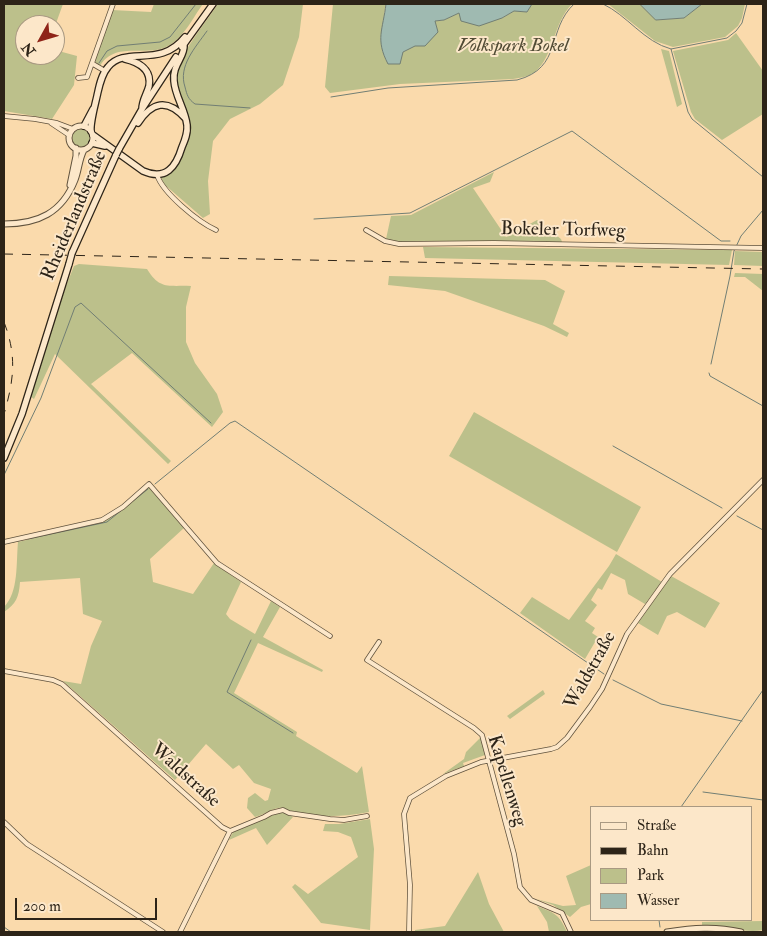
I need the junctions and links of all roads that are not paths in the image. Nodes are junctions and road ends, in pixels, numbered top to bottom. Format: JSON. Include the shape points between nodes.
{"nodes":[{"id":1,"x":113,"y":4,"type":"edge"},
{"id":2,"x":213,"y":4,"type":"edge"},
{"id":3,"x":193,"y":32,"type":"junction"},
{"id":4,"x":184,"y":45,"type":"junction"},
{"id":5,"x":123,"y":59,"type":"junction"},
{"id":6,"x":92,"y":64,"type":"junction"},
{"id":7,"x":105,"y":71,"type":"junction"},
{"id":8,"x":78,"y":78,"type":"dead end"},
{"id":9,"x":94,"y":107,"type":"junction"},
{"id":10,"x":142,"y":109,"type":"junction"},
{"id":11,"x":4,"y":116,"type":"edge"},
{"id":12,"x":186,"y":119,"type":"junction"},
{"id":13,"x":51,"y":123,"type":"junction"},
{"id":14,"x":84,"y":126,"type":"junction"},
{"id":15,"x":73,"y":129,"type":"junction"},
{"id":16,"x":131,"y":129,"type":"junction"},
{"id":17,"x":92,"y":133,"type":"junction"},
{"id":18,"x":69,"y":136,"type":"junction"},
{"id":19,"x":92,"y":143,"type":"junction"},
{"id":20,"x":109,"y":147,"type":"junction"},
{"id":21,"x":76,"y":148,"type":"junction"},
{"id":22,"x":84,"y":150,"type":"junction"},
{"id":23,"x":157,"y":174,"type":"junction"},
{"id":24,"x":70,"y":190,"type":"junction"},
{"id":25,"x":4,"y":224,"type":"edge"},
{"id":26,"x":216,"y":230,"type":"dead end"},
{"id":27,"x":366,"y":230,"type":"dead end"},
{"id":28,"x":763,"y":248,"type":"edge"},
{"id":29,"x":4,"y":458,"type":"edge"},
{"id":30,"x":763,"y":480,"type":"edge"},
{"id":31,"x":4,"y":542,"type":"edge"},
{"id":32,"x":330,"y":636,"type":"dead end"},
{"id":33,"x":379,"y":642,"type":"dead end"},
{"id":34,"x":4,"y":671,"type":"edge"},
{"id":35,"x":490,"y":761,"type":"junction"},
{"id":36,"x":367,"y":816,"type":"dead end"},
{"id":37,"x":4,"y":822,"type":"edge"},
{"id":38,"x":230,"y":830,"type":"junction"},
{"id":39,"x":163,"y":932,"type":"edge"},
{"id":40,"x":180,"y":932,"type":"edge"},
{"id":41,"x":409,"y":932,"type":"edge"},
{"id":42,"x":571,"y":932,"type":"edge"},
{"id":43,"x":667,"y":932,"type":"edge"},
{"id":44,"x":741,"y":932,"type":"edge"}],
"edges":[{"from":1,"to":6,"type":"street"},
{"from":2,"to":3,"type":"main road","name":"Rheiderlandstraße"},
{"from":3,"to":4,"type":"main road","name":"Rheiderlandstraße"},
{"from":3,"to":5,"type":"main road","via":[[166,53]]},
{"from":4,"to":10,"type":"main road","name":"Rheiderlandstraße"},
{"from":4,"to":12,"type":"main road","via":[[185,51],[177,62],[174,80]]},
{"from":5,"to":7,"type":"main road","via":[[112,63]]},
{"from":5,"to":10,"type":"main road","via":[[140,64],[149,77]]},
{"from":6,"to":7,"type":"street"},
{"from":6,"to":8,"type":"street","via":[[87,77]]},
{"from":7,"to":9,"type":"main road"},
{"from":9,"to":14,"type":"main road"},
{"from":9,"to":17,"type":"main road"},
{"from":10,"to":16,"type":"main road","name":"Rheiderlandstraße"},
{"from":11,"to":13,"type":"street"},
{"from":12,"to":16,"type":"main road","via":[[174,108],[159,105],[149,110]]},
{"from":12,"to":23,"type":"main road","via":[[187,130],[178,158],[168,171]]},
{"from":13,"to":15,"type":"street"},
{"from":13,"to":18,"type":"street"},
{"from":14,"to":15,"type":"street"},
{"from":14,"to":17,"type":"street"},
{"from":15,"to":18,"type":"street"},
{"from":16,"to":29,"type":"main road","name":"Rheiderlandstraße","bridge":true,"via":[[117,152],[72,253],[22,414]]},
{"from":17,"to":19,"type":"street"},
{"from":17,"to":20,"type":"main road"},
{"from":18,"to":21,"type":"street","via":[[70,143]]},
{"from":19,"to":20,"type":"main road"},
{"from":19,"to":22,"type":"street"},
{"from":20,"to":23,"type":"main road","via":[[143,171]]},
{"from":21,"to":22,"type":"street"},
{"from":21,"to":24,"type":"street"},
{"from":22,"to":24,"type":"street"},
{"from":23,"to":26,"type":"street","via":[[172,196]]},
{"from":24,"to":25,"type":"street","via":[[52,212],[38,220]]},
{"from":27,"to":28,"type":"street","name":"Bokeler Torfweg","via":[[385,241],[399,244]]},
{"from":30,"to":35,"type":"street","name":"Waldstraße","via":[[670,574],[628,634],[602,689],[567,738],[550,750]]},
{"from":31,"to":32,"type":"street","via":[[102,520],[149,484],[217,563]]},
{"from":33,"to":35,"type":"street","name":"Kapellenweg","via":[[367,660],[474,728],[482,735]]},
{"from":34,"to":38,"type":"street","name":"Waldstraße","via":[[62,684],[222,827]]},
{"from":35,"to":41,"type":"street","name":"Waldstraße","via":[[446,776],[410,798],[404,814],[410,885]]},
{"from":35,"to":42,"type":"street","name":"Kapellenweg","via":[[520,887],[531,900],[562,913]]},
{"from":36,"to":38,"type":"street","name":"Waldstraße","via":[[330,819],[290,814],[283,810]]},
{"from":37,"to":39,"type":"street","via":[[26,844]]},
{"from":38,"to":40,"type":"street"},
{"from":43,"to":44,"type":"street","via":[[714,927]]}]}
